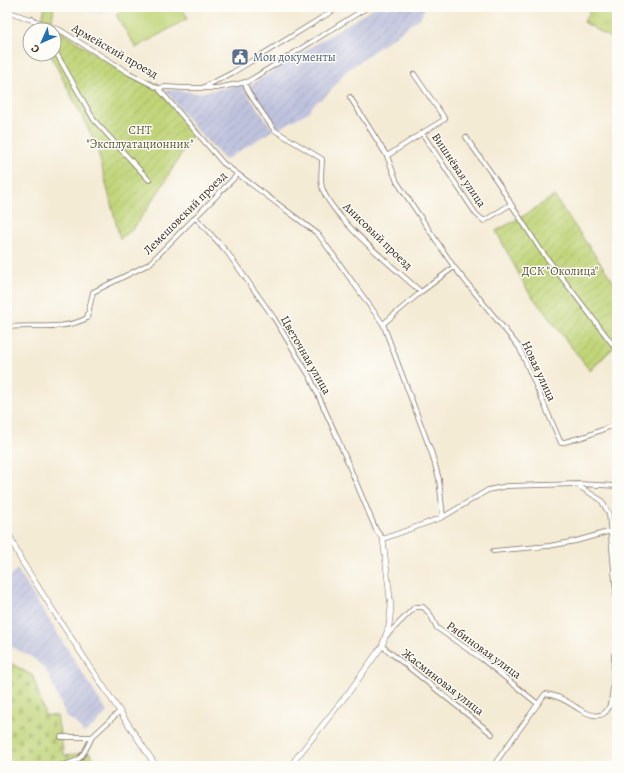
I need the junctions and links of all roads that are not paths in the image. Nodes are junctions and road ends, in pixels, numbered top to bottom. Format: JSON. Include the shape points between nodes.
{"nodes":[{"id":1,"x":339,"y":7,"type":"edge"},
{"id":2,"x":368,"y":7,"type":"edge"},
{"id":3,"x":7,"y":11,"type":"edge"},
{"id":4,"x":32,"y":19,"type":"junction"},
{"id":5,"x":34,"y":22,"type":"edge"},
{"id":6,"x":61,"y":62,"type":"edge"},
{"id":7,"x":414,"y":74,"type":"dead end"},
{"id":8,"x":244,"y":82,"type":"junction"},
{"id":9,"x":158,"y":88,"type":"junction"},
{"id":10,"x":201,"y":88,"type":"junction"},
{"id":11,"x":350,"y":97,"type":"dead end"},
{"id":12,"x":422,"y":133,"type":"junction"},
{"id":13,"x":466,"y":137,"type":"dead end"},
{"id":14,"x":387,"y":156,"type":"junction"},
{"id":15,"x":237,"y":175,"type":"junction"},
{"id":16,"x":149,"y":180,"type":"dead end"},
{"id":17,"x":511,"y":204,"type":"junction"},
{"id":18,"x":196,"y":218,"type":"junction"},
{"id":19,"x":454,"y":267,"type":"junction"},
{"id":20,"x":421,"y":292,"type":"junction"},
{"id":21,"x":383,"y":324,"type":"junction"},
{"id":22,"x":7,"y":327,"type":"edge"},
{"id":23,"x":617,"y":350,"type":"edge"},
{"id":24,"x":617,"y":424,"type":"edge"},
{"id":25,"x":579,"y":484,"type":"junction"},
{"id":26,"x":617,"y":486,"type":"edge"},
{"id":27,"x":443,"y":517,"type":"junction"},
{"id":28,"x":7,"y":530,"type":"edge"},
{"id":29,"x":611,"y":531,"type":"junction"},
{"id":30,"x":383,"y":539,"type":"junction"},
{"id":31,"x":493,"y":551,"type":"dead end"},
{"id":32,"x":617,"y":605,"type":"edge"},
{"id":33,"x":387,"y":635,"type":"junction"},
{"id":34,"x":382,"y":646,"type":"junction"},
{"id":35,"x":617,"y":651,"type":"edge"},
{"id":36,"x":538,"y":704,"type":"junction"},
{"id":37,"x":119,"y":712,"type":"junction"},
{"id":38,"x":492,"y":734,"type":"dead end"},
{"id":39,"x":92,"y":736,"type":"junction"},
{"id":40,"x":61,"y":737,"type":"dead end"},
{"id":41,"x":58,"y":766,"type":"edge"},
{"id":42,"x":156,"y":766,"type":"edge"},
{"id":43,"x":290,"y":766,"type":"edge"},
{"id":44,"x":493,"y":766,"type":"edge"}],
"edges":[{"from":1,"to":10,"type":"street","name":"Армейский проезд","via":[[232,73]]},
{"from":2,"to":8,"type":"street"},
{"from":3,"to":4,"type":"street","name":"Армейский проезд"},
{"from":4,"to":5,"type":"street"},
{"from":4,"to":9,"type":"street","name":"Армейский проезд","via":[[60,30],[128,73]]},
{"from":6,"to":16,"type":"street","via":[[94,120]]},
{"from":7,"to":12,"type":"street","name":"Вишнёвая улица","via":[[445,119]]},
{"from":8,"to":10,"type":"street","via":[[217,88]]},
{"from":8,"to":20,"type":"street","name":"Анисовый проезд","via":[[274,130],[322,159],[322,187],[336,210]]},
{"from":9,"to":10,"type":"street","name":"Армейский проезд"},
{"from":9,"to":15,"type":"street","via":[[215,155]]},
{"from":11,"to":14,"type":"street","name":"Новая улица"},
{"from":12,"to":14,"type":"street","name":"Вишнёвая улица"},
{"from":12,"to":17,"type":"street","name":"Вишнёвая улица","via":[[476,214],[484,221]]},
{"from":13,"to":17,"type":"street","name":"Вишнёвая улица","via":[[500,182]]},
{"from":14,"to":19,"type":"street","name":"Новая улица","via":[[397,182]]},
{"from":15,"to":18,"type":"street","name":"Лемешовский проезд"},
{"from":15,"to":21,"type":"street","via":[[318,234]]},
{"from":17,"to":23,"type":"street","via":[[540,248]]},
{"from":18,"to":22,"type":"street","name":"Лемешовский проезд","via":[[149,264],[93,292],[87,318],[60,326]]},
{"from":18,"to":30,"type":"street","name":"Цветочная улица","via":[[227,252],[274,318],[307,372],[376,530]]},
{"from":19,"to":20,"type":"street"},
{"from":19,"to":24,"type":"street","name":"Новая улица","via":[[519,347],[561,442]]},
{"from":20,"to":21,"type":"street"},
{"from":21,"to":27,"type":"street","via":[[432,454],[440,486]]},
{"from":25,"to":26,"type":"street"},
{"from":25,"to":27,"type":"street","via":[[507,486],[488,490]]},
{"from":25,"to":29,"type":"street","via":[[604,504],[609,514]]},
{"from":27,"to":30,"type":"street"},
{"from":28,"to":37,"type":"street","via":[[21,560]]},
{"from":29,"to":31,"type":"street","via":[[549,546]]},
{"from":29,"to":32,"type":"street"},
{"from":30,"to":33,"type":"street","via":[[390,607]]},
{"from":33,"to":34,"type":"street"},
{"from":33,"to":36,"type":"street","name":"Рябиновая улица","via":[[415,607],[423,607],[437,628],[482,659]]},
{"from":34,"to":38,"type":"street","name":"Жасминовая улица"},
{"from":34,"to":43,"type":"street"},
{"from":35,"to":36,"type":"street","via":[[614,655],[611,701],[605,714],[600,717],[588,715],[550,694],[545,694]]},
{"from":36,"to":44,"type":"street"},
{"from":37,"to":39,"type":"street"},
{"from":37,"to":42,"type":"street"},
{"from":39,"to":40,"type":"street"},
{"from":39,"to":41,"type":"street","via":[[79,760]]}]}
